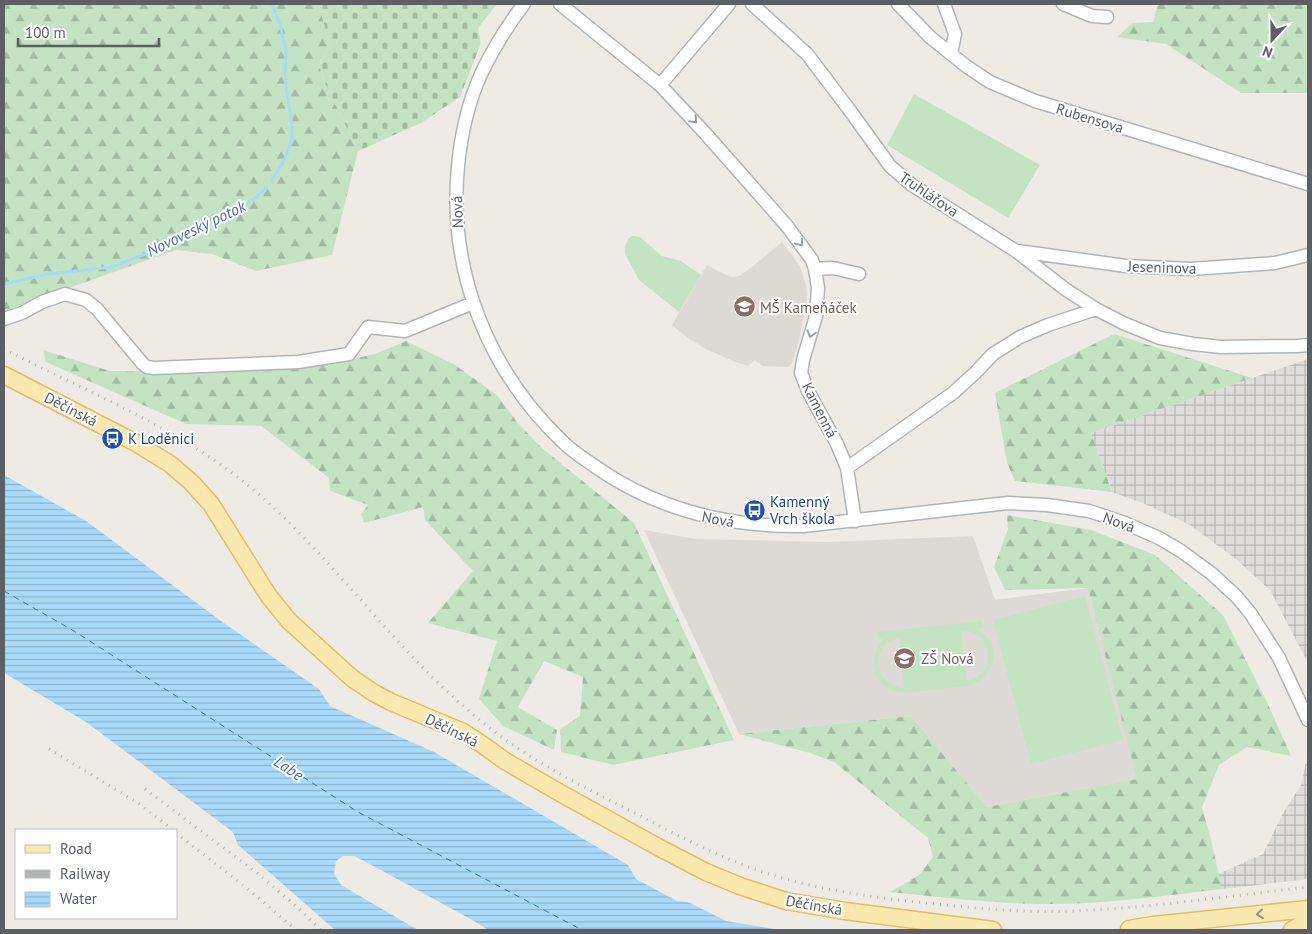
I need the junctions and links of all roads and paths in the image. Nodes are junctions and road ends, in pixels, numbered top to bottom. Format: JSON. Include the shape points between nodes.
{"nodes":[{"id":1,"x":524,"y":4,"type":"edge"},
{"id":2,"x":560,"y":4,"type":"edge"},
{"id":3,"x":729,"y":4,"type":"edge"},
{"id":4,"x":752,"y":4,"type":"edge"},
{"id":5,"x":898,"y":4,"type":"edge"},
{"id":6,"x":944,"y":4,"type":"edge"},
{"id":7,"x":1063,"y":4,"type":"edge"},
{"id":8,"x":1107,"y":17,"type":"dead end"},
{"id":9,"x":951,"y":54,"type":"junction"},
{"id":10,"x":660,"y":85,"type":"junction"},
{"id":11,"x":1308,"y":184,"type":"edge"},
{"id":12,"x":1016,"y":250,"type":"junction"},
{"id":13,"x":1308,"y":255,"type":"edge"},
{"id":14,"x":815,"y":269,"type":"junction"},
{"id":15,"x":859,"y":274,"type":"dead end"},
{"id":16,"x":473,"y":303,"type":"junction"},
{"id":17,"x":1096,"y":309,"type":"junction"},
{"id":18,"x":4,"y":319,"type":"edge"},
{"id":19,"x":1308,"y":345,"type":"edge"},
{"id":20,"x":4,"y":375,"type":"edge"},
{"id":21,"x":847,"y":468,"type":"junction"},
{"id":22,"x":855,"y":521,"type":"junction"},
{"id":23,"x":1308,"y":720,"type":"edge"},
{"id":24,"x":1308,"y":909,"type":"edge"},
{"id":25,"x":1219,"y":918,"type":"junction"},
{"id":26,"x":1308,"y":921,"type":"edge"},
{"id":27,"x":992,"y":930,"type":"edge"},
{"id":28,"x":1122,"y":930,"type":"edge"},
{"id":29,"x":1146,"y":930,"type":"edge"},
{"id":30,"x":1239,"y":930,"type":"edge"},
{"id":31,"x":1292,"y":930,"type":"edge"}],
"edges":[{"from":1,"to":16,"type":"street","name":"Nová","via":[[480,76],[461,138],[456,200],[458,236]]},
{"from":2,"to":10,"type":"street"},
{"from":3,"to":10,"type":"street"},
{"from":4,"to":12,"type":"street","name":"Truhlářova","via":[[807,54],[890,166],[912,185]]},
{"from":5,"to":9,"type":"street","name":"Rubensova"},
{"from":6,"to":9,"type":"street","via":[[954,34]]},
{"from":7,"to":8,"type":"street","via":[[1092,16]]},
{"from":9,"to":11,"type":"street","name":"Rubensova","via":[[990,82],[1035,101]]},
{"from":10,"to":14,"type":"street","name":"Kamenná","one_way":true,"via":[[787,226]]},
{"from":12,"to":13,"type":"street","name":"Jeseninova","via":[[1126,266],[1191,269],[1275,263]]},
{"from":12,"to":17,"type":"street","name":"Truhlářova"},
{"from":14,"to":15,"type":"street","via":[[833,268]]},
{"from":14,"to":21,"type":"street","name":"Kamenná","one_way":true,"via":[[818,288],[816,316],[801,373]]},
{"from":16,"to":18,"type":"street","via":[[406,331],[368,328],[349,354],[298,362],[154,368],[142,364],[98,309],[86,300],[65,294]]},
{"from":16,"to":22,"type":"street","name":"Nová","via":[[498,360],[532,409],[564,443],[616,481],[670,506],[728,522],[785,526]]},
{"from":17,"to":19,"type":"street","name":"Truhlářova","via":[[1160,338],[1193,344],[1221,347]]},
{"from":17,"to":21,"type":"street","via":[[1020,337],[993,354],[953,393]]},
{"from":20,"to":27,"type":"main road","name":"Děčínská","via":[[155,453],[180,472],[211,504],[280,610],[331,660],[374,693],[463,732],[504,761],[562,794],[698,868],[740,886],[786,901]]},
{"from":21,"to":22,"type":"street","name":"Kamenná"},
{"from":22,"to":23,"type":"street","name":"Nová","via":[[1008,503],[1089,511],[1125,522],[1181,552],[1237,597],[1279,658]]},
{"from":24,"to":25,"type":"main road","one_way":true},
{"from":25,"to":28,"type":"main road"},
{"from":25,"to":30,"type":"main road"},
{"from":26,"to":31,"type":"main road"},
{"from":28,"to":29,"type":"main road"}]}
